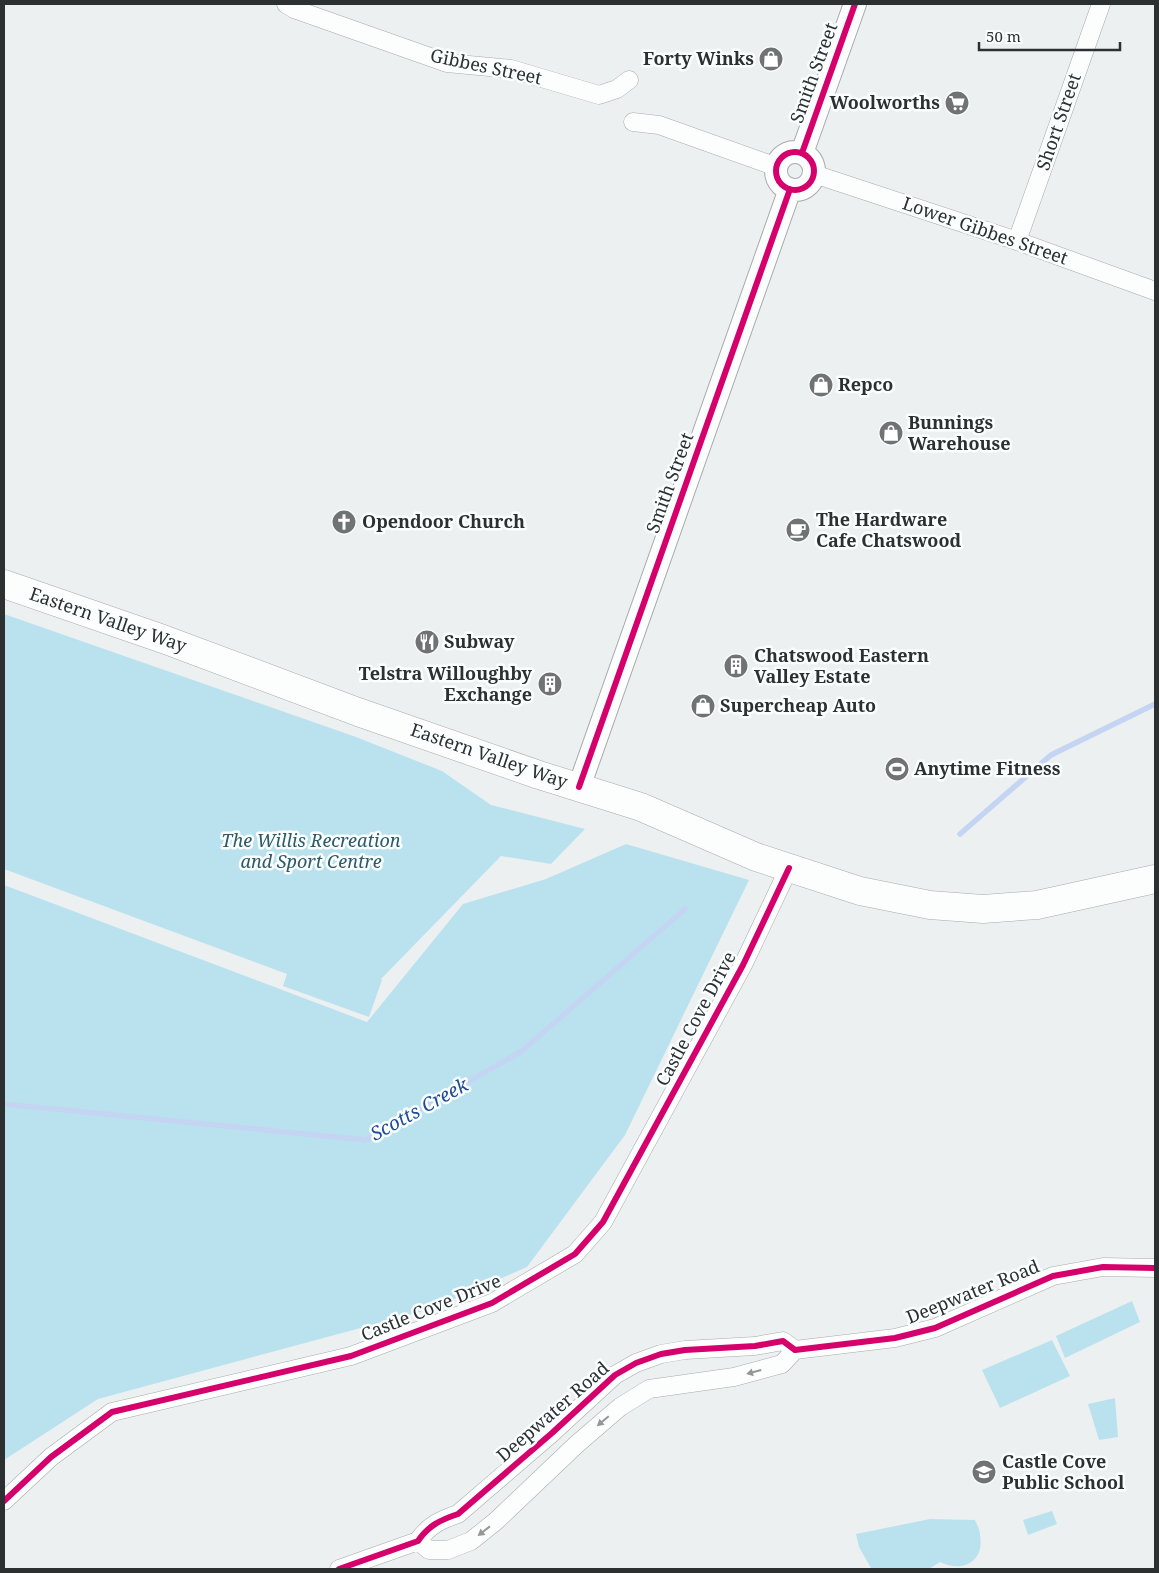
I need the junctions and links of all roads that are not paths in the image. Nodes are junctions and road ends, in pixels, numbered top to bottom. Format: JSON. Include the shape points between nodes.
{"nodes":[{"id":1,"x":286,"y":4,"type":"edge"},
{"id":2,"x":855,"y":4,"type":"edge"},
{"id":3,"x":1101,"y":4,"type":"edge"},
{"id":4,"x":629,"y":80,"type":"dead end"},
{"id":5,"x":633,"y":122,"type":"dead end"},
{"id":6,"x":802,"y":153,"type":"junction"},
{"id":7,"x":777,"y":167,"type":"junction"},
{"id":8,"x":814,"y":174,"type":"junction"},
{"id":9,"x":790,"y":189,"type":"junction"},
{"id":10,"x":1017,"y":241,"type":"junction"},
{"id":11,"x":1155,"y":291,"type":"edge"},
{"id":12,"x":4,"y":584,"type":"edge"},
{"id":13,"x":579,"y":787,"type":"junction"},
{"id":14,"x":789,"y":868,"type":"junction"},
{"id":15,"x":1155,"y":879,"type":"edge"},
{"id":16,"x":1155,"y":1268,"type":"edge"},
{"id":17,"x":795,"y":1350,"type":"junction"},
{"id":18,"x":4,"y":1501,"type":"edge"},
{"id":19,"x":418,"y":1541,"type":"junction"},
{"id":20,"x":339,"y":1569,"type":"edge"}],
"edges":[{"from":1,"to":4,"type":"street","name":"Gibbes Street","via":[[447,64],[511,70],[599,95],[617,89]]},
{"from":2,"to":6,"type":"street","name":"Smith Street"},
{"from":3,"to":10,"type":"street","name":"Short Street"},
{"from":5,"to":7,"type":"street","via":[[660,125]]},
{"from":6,"to":7,"type":"street","via":[[789,153]]},
{"from":6,"to":8,"type":"street","via":[[810,159]]},
{"from":7,"to":9,"type":"street","via":[[778,179]]},
{"from":8,"to":9,"type":"street","via":[[804,188]]},
{"from":8,"to":10,"type":"street","name":"Lower Gibbes Street"},
{"from":9,"to":13,"type":"street","name":"Smith Street"},
{"from":10,"to":11,"type":"street","name":"Lower Gibbes Street"},
{"from":12,"to":13,"type":"main road","name":"Eastern Valley Way","via":[[358,712]]},
{"from":13,"to":14,"type":"main road","name":"Eastern Valley Way","via":[[649,810]]},
{"from":14,"to":15,"type":"main road","name":"Eastern Valley Way","via":[[860,891],[930,905],[984,910],[1036,905]]},
{"from":14,"to":18,"type":"street","name":"Castle Cove Drive","via":[[743,965],[607,1213],[575,1254],[492,1303],[351,1356],[112,1412],[51,1457]]},
{"from":16,"to":17,"type":"street","name":"Deepwater Road","via":[[1103,1267],[1053,1276],[935,1328],[895,1338]]},
{"from":17,"to":19,"type":"street","one_way":true,"via":[[782,1364],[734,1377],[649,1389],[620,1407],[471,1541],[448,1550],[429,1550]]},
{"from":17,"to":19,"type":"street","name":"Deepwater Road","via":[[783,1341],[685,1350],[636,1363],[607,1382],[477,1500],[458,1514],[440,1520]]},
{"from":19,"to":20,"type":"street","name":"Deepwater Road"}]}
